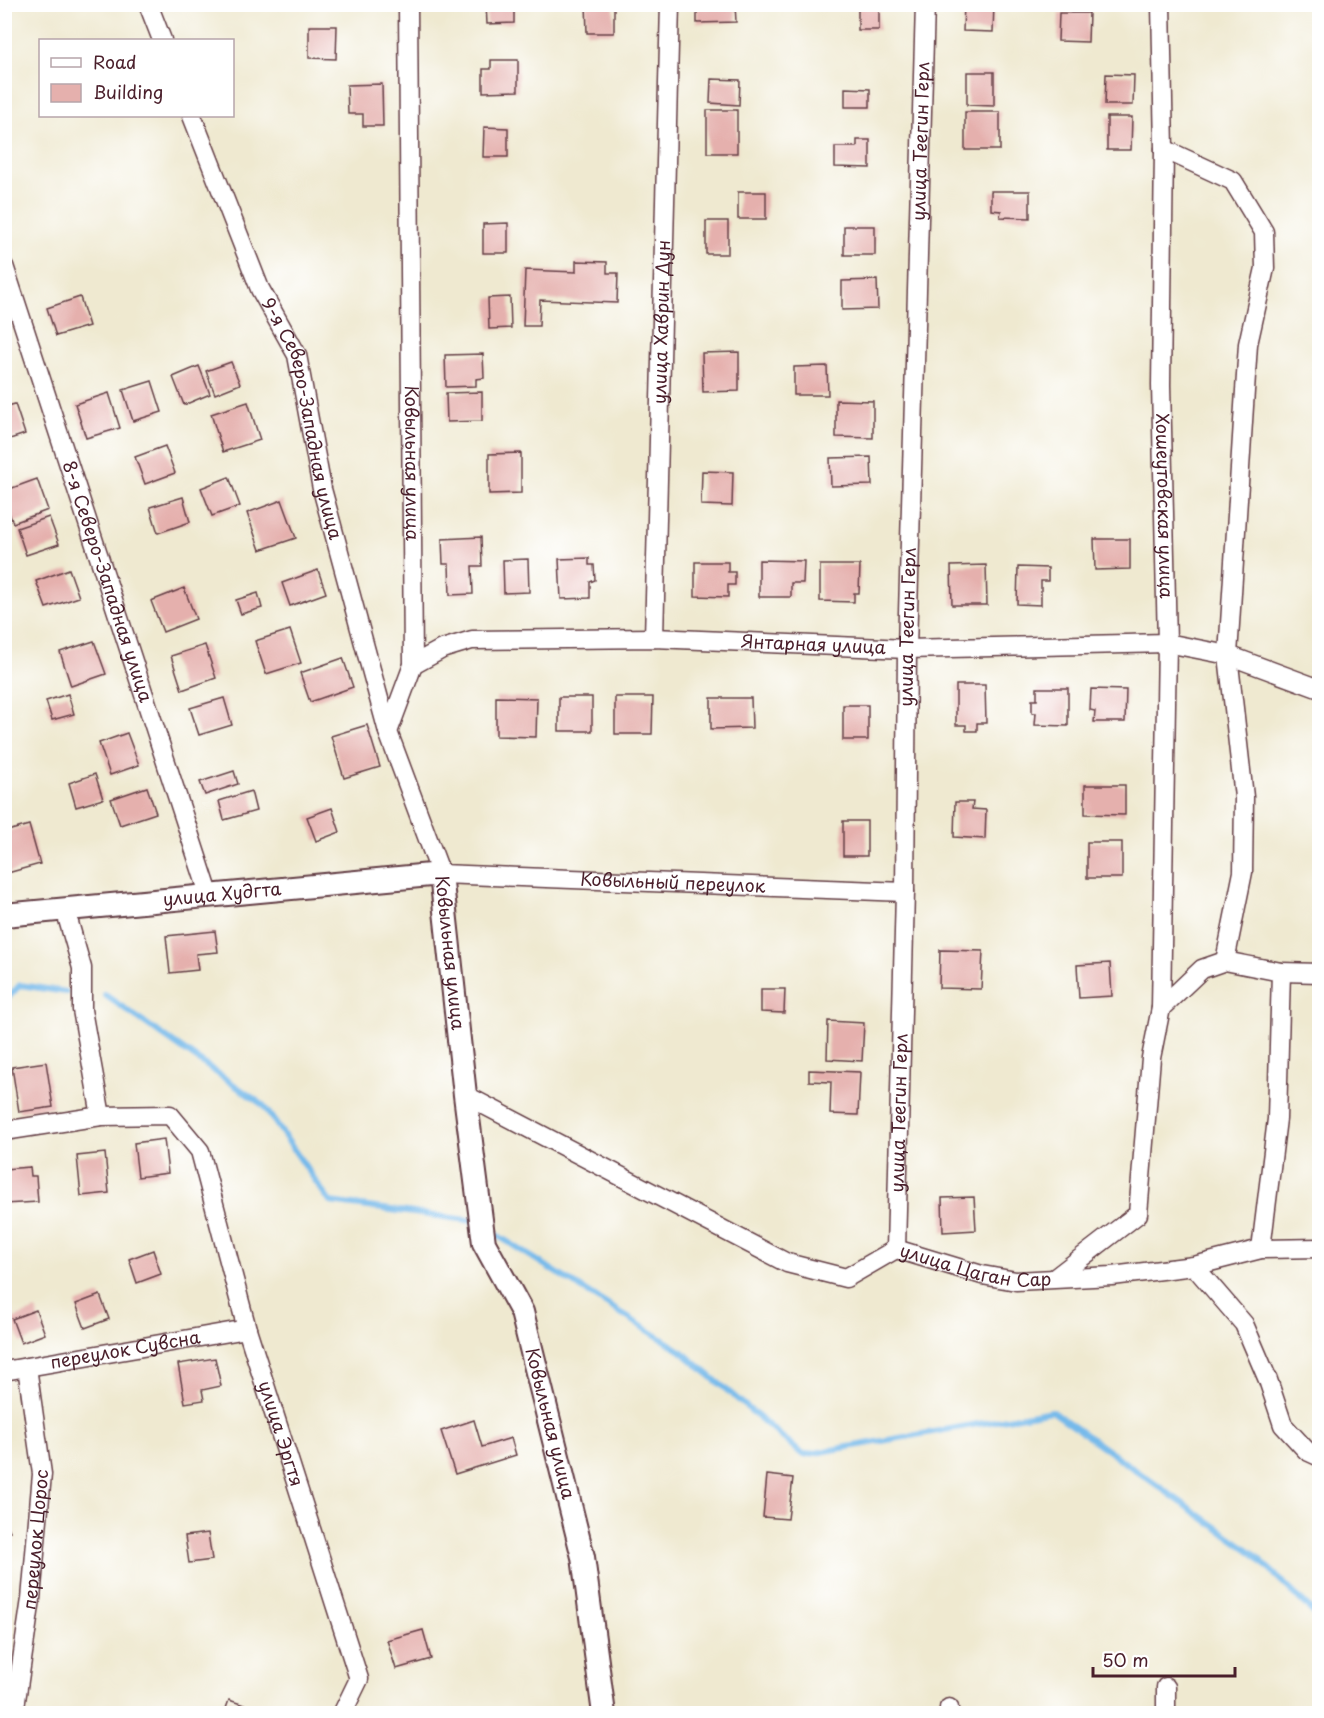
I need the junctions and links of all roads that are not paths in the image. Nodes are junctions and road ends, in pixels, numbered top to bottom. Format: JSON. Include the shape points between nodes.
{"nodes":[{"id":1,"x":148,"y":4,"type":"edge"},
{"id":2,"x":408,"y":4,"type":"edge"},
{"id":3,"x":670,"y":4,"type":"edge"},
{"id":4,"x":925,"y":4,"type":"edge"},
{"id":5,"x":1161,"y":4,"type":"edge"},
{"id":6,"x":162,"y":39,"type":"edge"},
{"id":7,"x":192,"y":117,"type":"edge"},
{"id":8,"x":1164,"y":149,"type":"junction"},
{"id":9,"x":4,"y":266,"type":"edge"},
{"id":10,"x":654,"y":638,"type":"junction"},
{"id":11,"x":1167,"y":643,"type":"junction"},
{"id":12,"x":907,"y":649,"type":"junction"},
{"id":13,"x":1228,"y":655,"type":"junction"},
{"id":14,"x":413,"y":665,"type":"junction"},
{"id":15,"x":1320,"y":689,"type":"edge"},
{"id":16,"x":388,"y":732,"type":"junction"},
{"id":17,"x":441,"y":874,"type":"junction"},
{"id":18,"x":905,"y":891,"type":"junction"},
{"id":19,"x":210,"y":897,"type":"junction"},
{"id":20,"x":65,"y":909,"type":"junction"},
{"id":21,"x":4,"y":915,"type":"edge"},
{"id":22,"x":1225,"y":961,"type":"junction"},
{"id":23,"x":1281,"y":972,"type":"junction"},
{"id":24,"x":1320,"y":973,"type":"edge"},
{"id":25,"x":1161,"y":1008,"type":"junction"},
{"id":26,"x":465,"y":1095,"type":"junction"},
{"id":27,"x":101,"y":1116,"type":"junction"},
{"id":28,"x":4,"y":1131,"type":"edge"},
{"id":29,"x":896,"y":1248,"type":"junction"},
{"id":30,"x":1320,"y":1248,"type":"edge"},
{"id":31,"x":1261,"y":1249,"type":"junction"},
{"id":32,"x":1194,"y":1266,"type":"junction"},
{"id":33,"x":1055,"y":1278,"type":"junction"},
{"id":34,"x":247,"y":1329,"type":"junction"},
{"id":35,"x":27,"y":1367,"type":"junction"},
{"id":36,"x":4,"y":1371,"type":"edge"},
{"id":37,"x":1320,"y":1457,"type":"edge"},
{"id":38,"x":1166,"y":1687,"type":"dead end"},
{"id":39,"x":14,"y":1713,"type":"edge"},
{"id":40,"x":342,"y":1713,"type":"edge"},
{"id":41,"x":604,"y":1713,"type":"edge"},
{"id":42,"x":1166,"y":1713,"type":"edge"}],
"edges":[{"from":1,"to":6,"type":"street"},
{"from":2,"to":14,"type":"street","name":"Ковыльная улица"},
{"from":3,"to":10,"type":"street","name":"улица Хаврин Дун"},
{"from":4,"to":12,"type":"street","name":"улица Теегин Герл"},
{"from":5,"to":8,"type":"street","name":"Хошеутовская улица"},
{"from":7,"to":16,"type":"street","name":"9-я Северо-Западная улица","via":[[260,289],[297,355],[322,489]]},
{"from":8,"to":11,"type":"street","name":"Хошеутовская улица","via":[[1161,385]]},
{"from":8,"to":13,"type":"street","via":[[1233,181],[1264,232],[1265,268],[1248,344]]},
{"from":9,"to":19,"type":"street","name":"8-я Северо-Западная улица"},
{"from":10,"to":12,"type":"street","name":"Янтарная улица"},
{"from":10,"to":14,"type":"street","name":"Янтарная улица","via":[[472,640],[442,649]]},
{"from":11,"to":12,"type":"street","name":"Янтарная улица"},
{"from":11,"to":13,"type":"street","name":"Янтарная улица"},
{"from":11,"to":25,"type":"street","name":"Хошеутовская улица"},
{"from":12,"to":18,"type":"street","name":"улица Теегин Герл"},
{"from":13,"to":15,"type":"street","name":"Янтарная улица"},
{"from":13,"to":22,"type":"street","via":[[1244,796],[1243,872]]},
{"from":14,"to":16,"type":"street","name":"Ковыльная улица"},
{"from":16,"to":17,"type":"street","name":"Ковыльная улица"},
{"from":17,"to":18,"type":"street","name":"Ковыльный переулок"},
{"from":17,"to":19,"type":"street","name":"улица Худгта"},
{"from":17,"to":26,"type":"street","name":"Ковыльная улица"},
{"from":18,"to":29,"type":"street","name":"улица Теегин Герл"},
{"from":19,"to":20,"type":"street","name":"улица Худгта"},
{"from":20,"to":21,"type":"street","name":"улица Худгта"},
{"from":20,"to":27,"type":"street","via":[[82,968],[82,1010]]},
{"from":22,"to":23,"type":"street"},
{"from":22,"to":25,"type":"street","via":[[1202,969]]},
{"from":23,"to":24,"type":"street"},
{"from":23,"to":31,"type":"street","via":[[1277,1119]]},
{"from":25,"to":33,"type":"street","name":"Хошеутовская улица","via":[[1151,1058],[1138,1214]]},
{"from":26,"to":29,"type":"street","name":"улица Цаган Сар","via":[[787,1263],[846,1278]]},
{"from":26,"to":41,"type":"street","name":"Ковыльная улица","via":[[484,1243],[522,1312],[583,1557]]},
{"from":27,"to":28,"type":"street"},
{"from":27,"to":34,"type":"street","name":"улица Эргтя","via":[[170,1115],[200,1151]]},
{"from":29,"to":33,"type":"street","name":"улица Цаган Сар","via":[[982,1275],[1016,1281]]},
{"from":30,"to":31,"type":"street","name":"улица Цаган Сар"},
{"from":31,"to":32,"type":"street","name":"улица Цаган Сар"},
{"from":32,"to":33,"type":"street","name":"улица Цаган Сар"},
{"from":32,"to":37,"type":"street","via":[[1245,1324],[1283,1425],[1306,1451]]},
{"from":34,"to":35,"type":"street","name":"переулок Сувсна"},
{"from":34,"to":40,"type":"street","name":"улица Эргтя","via":[[358,1679]]},
{"from":35,"to":36,"type":"street","name":"переулок Сувсна"},
{"from":35,"to":39,"type":"street","name":"переулок Цорос","via":[[42,1473],[31,1599]]},
{"from":38,"to":42,"type":"street"}]}
